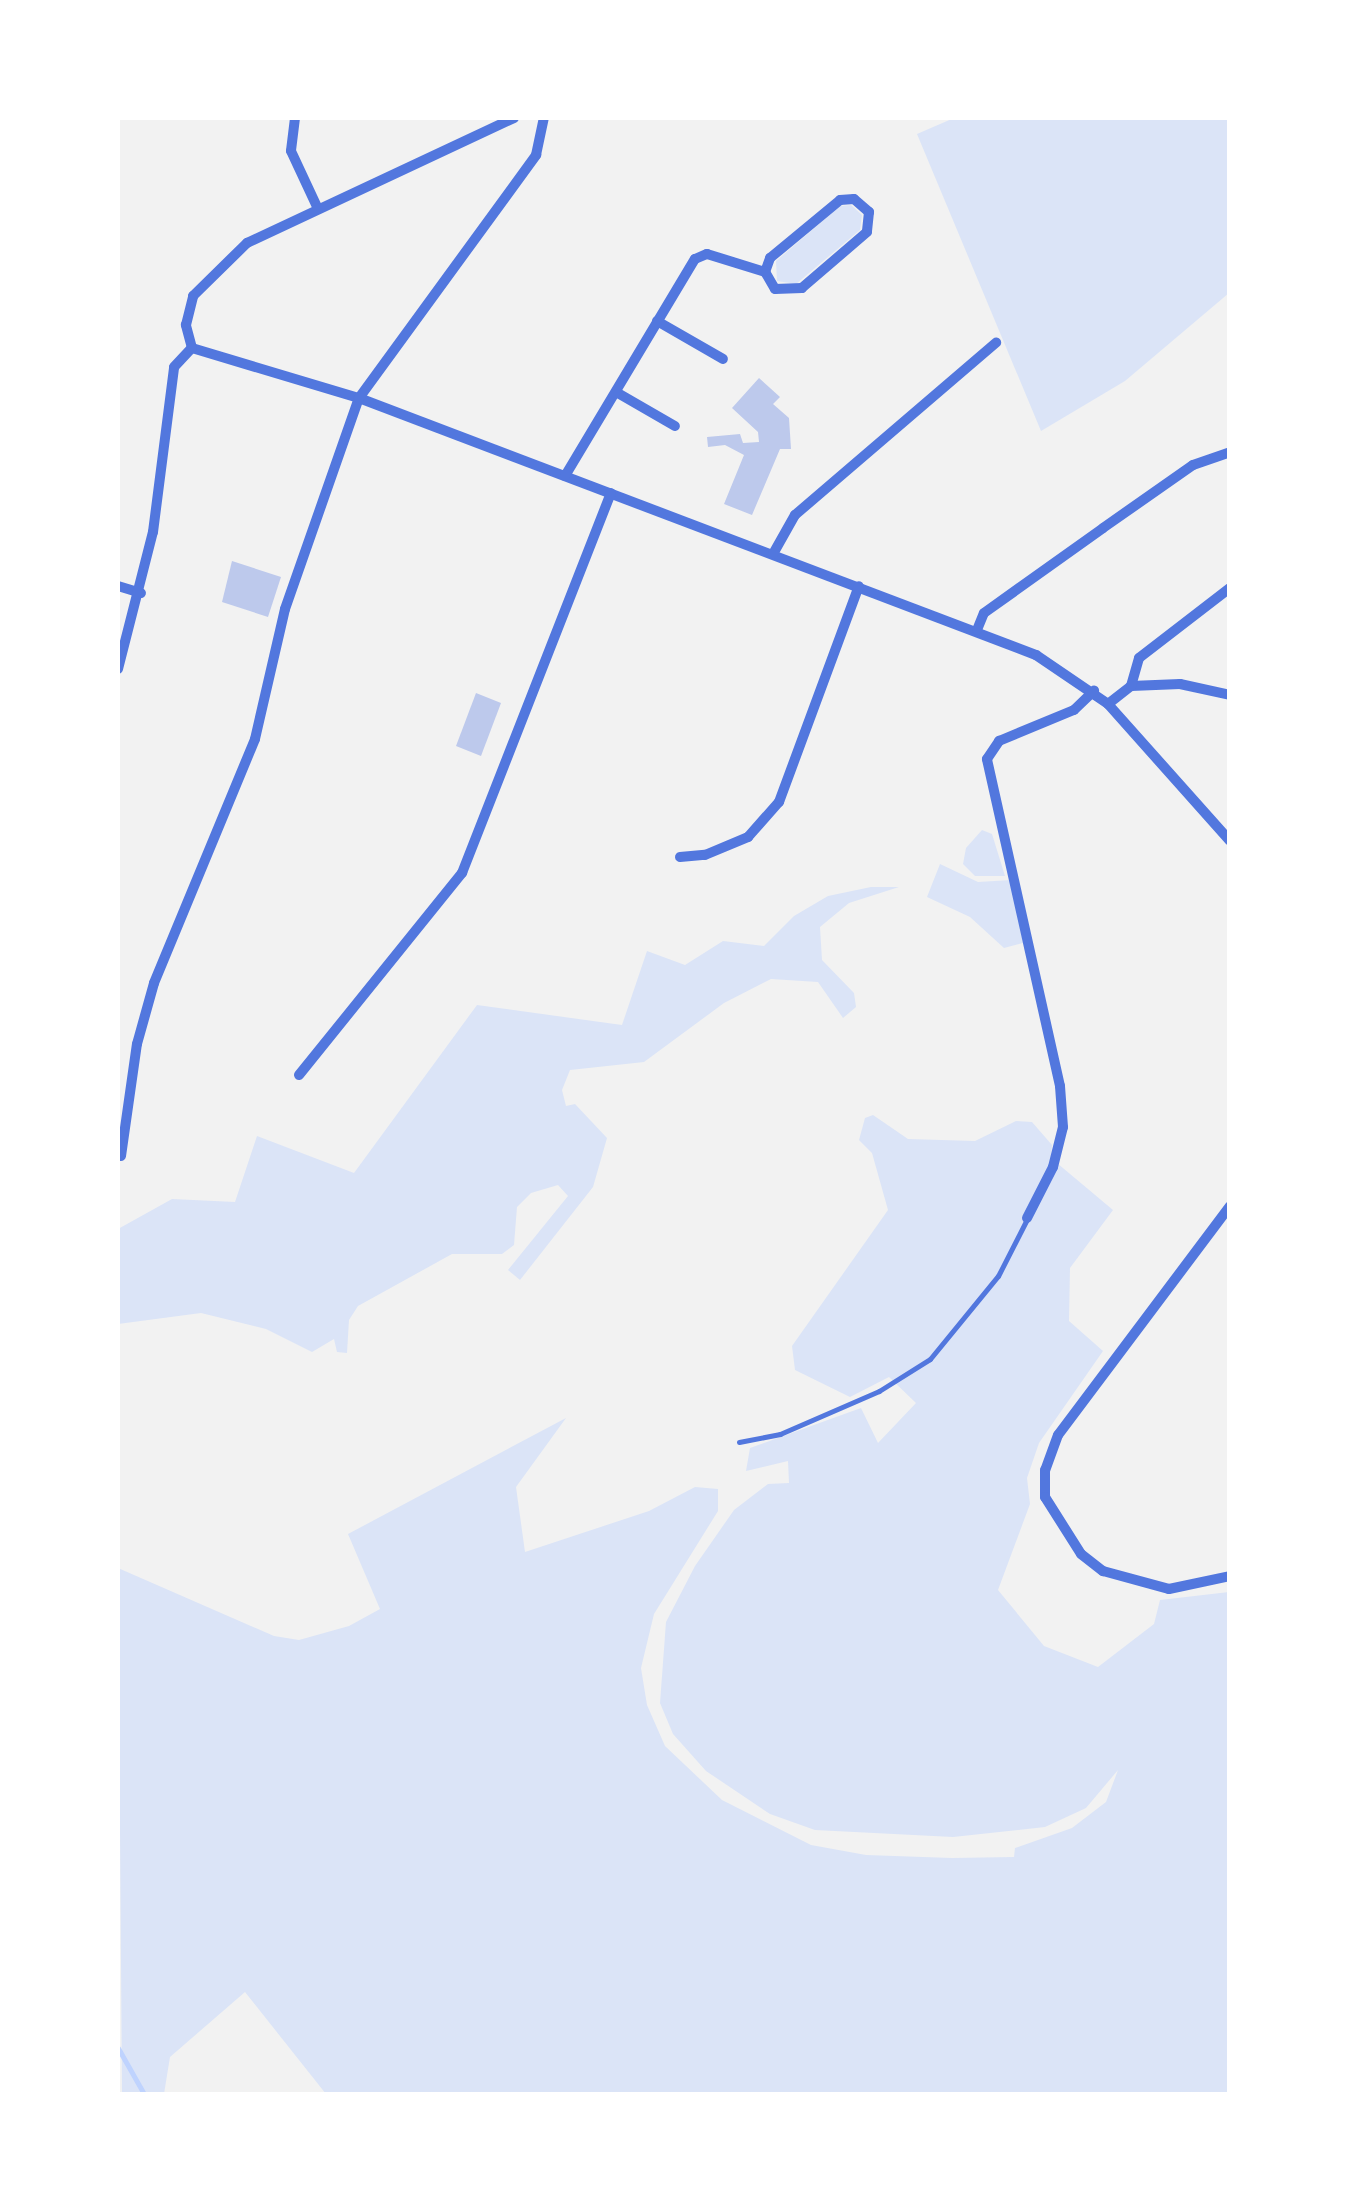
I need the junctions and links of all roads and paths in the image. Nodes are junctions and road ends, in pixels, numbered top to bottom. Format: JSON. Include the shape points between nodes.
{"nodes":[{"id":1,"x":295,"y":118,"type":"edge"},
{"id":2,"x":514,"y":118,"type":"edge"},
{"id":3,"x":544,"y":118,"type":"edge"},
{"id":4,"x":318,"y":209,"type":"junction"},
{"id":5,"x":765,"y":272,"type":"junction"},
{"id":6,"x":657,"y":321,"type":"junction"},
{"id":7,"x":996,"y":343,"type":"dead end"},
{"id":8,"x":192,"y":348,"type":"junction"},
{"id":9,"x":723,"y":358,"type":"dead end"},
{"id":10,"x":616,"y":392,"type":"junction"},
{"id":11,"x":359,"y":398,"type":"junction"},
{"id":12,"x":675,"y":426,"type":"dead end"},
{"id":13,"x":1230,"y":452,"type":"edge"},
{"id":14,"x":565,"y":476,"type":"junction"},
{"id":15,"x":611,"y":493,"type":"junction"},
{"id":16,"x":773,"y":554,"type":"junction"},
{"id":17,"x":118,"y":586,"type":"edge"},
{"id":18,"x":860,"y":586,"type":"junction"},
{"id":19,"x":1230,"y":588,"type":"edge"},
{"id":20,"x":141,"y":594,"type":"junction"},
{"id":21,"x":977,"y":630,"type":"junction"},
{"id":22,"x":118,"y":669,"type":"edge"},
{"id":23,"x":1131,"y":686,"type":"junction"},
{"id":24,"x":1094,"y":691,"type":"junction"},
{"id":25,"x":1230,"y":694,"type":"edge"},
{"id":26,"x":1108,"y":704,"type":"junction"},
{"id":27,"x":1230,"y":841,"type":"edge"},
{"id":28,"x":680,"y":857,"type":"dead end"},
{"id":29,"x":299,"y":1074,"type":"dead end"},
{"id":30,"x":121,"y":1156,"type":"dead end"},
{"id":31,"x":1230,"y":1206,"type":"edge"},
{"id":32,"x":1028,"y":1218,"type":"joint"},
{"id":33,"x":739,"y":1442,"type":"dead end"},
{"id":34,"x":1230,"y":1576,"type":"edge"}],
"edges":[{"from":1,"to":4,"type":"street","via":[[291,151]]},
{"from":2,"to":4,"type":"street"},
{"from":3,"to":11,"type":"street","via":[[536,156]]},
{"from":4,"to":8,"type":"street","via":[[247,243],[208,277],[187,310]]},
{"from":5,"to":5,"type":"street","via":[[770,258],[840,200],[866,206],[867,232],[802,288],[781,292]]},
{"from":5,"to":6,"type":"street","via":[[707,254],[690,266]]},
{"from":6,"to":9,"type":"street"},
{"from":6,"to":10,"type":"street"},
{"from":7,"to":16,"type":"street","via":[[795,515]]},
{"from":8,"to":11,"type":"street"},
{"from":8,"to":20,"type":"street","via":[[174,367]]},
{"from":10,"to":12,"type":"street"},
{"from":10,"to":14,"type":"street"},
{"from":11,"to":14,"type":"street"},
{"from":11,"to":30,"type":"street","via":[[284,609],[254,739],[154,983],[136,1044]]},
{"from":13,"to":21,"type":"street","via":[[1193,465],[1103,528],[984,613]]},
{"from":14,"to":15,"type":"street"},
{"from":15,"to":16,"type":"street"},
{"from":15,"to":29,"type":"street","via":[[462,873]]},
{"from":16,"to":18,"type":"street"},
{"from":17,"to":20,"type":"street"},
{"from":18,"to":21,"type":"street"},
{"from":18,"to":28,"type":"street","via":[[778,802],[748,837]]},
{"from":19,"to":23,"type":"street","via":[[1139,658]]},
{"from":20,"to":22,"type":"street"},
{"from":21,"to":24,"type":"street","via":[[1036,654]]},
{"from":23,"to":25,"type":"street","via":[[1180,684]]},
{"from":23,"to":26,"type":"street"},
{"from":24,"to":26,"type":"street"},
{"from":24,"to":32,"type":"street","via":[[1074,710],[998,741],[986,758],[989,790],[1015,865],[1062,1113],[1053,1167]]},
{"from":26,"to":27,"type":"street"},
{"from":31,"to":34,"type":"street","via":[[1058,1435],[1045,1497],[1080,1554],[1103,1571],[1169,1590]]},
{"from":32,"to":33,"type":"lane","via":[[998,1276],[930,1359],[879,1391],[780,1434]]}]}
